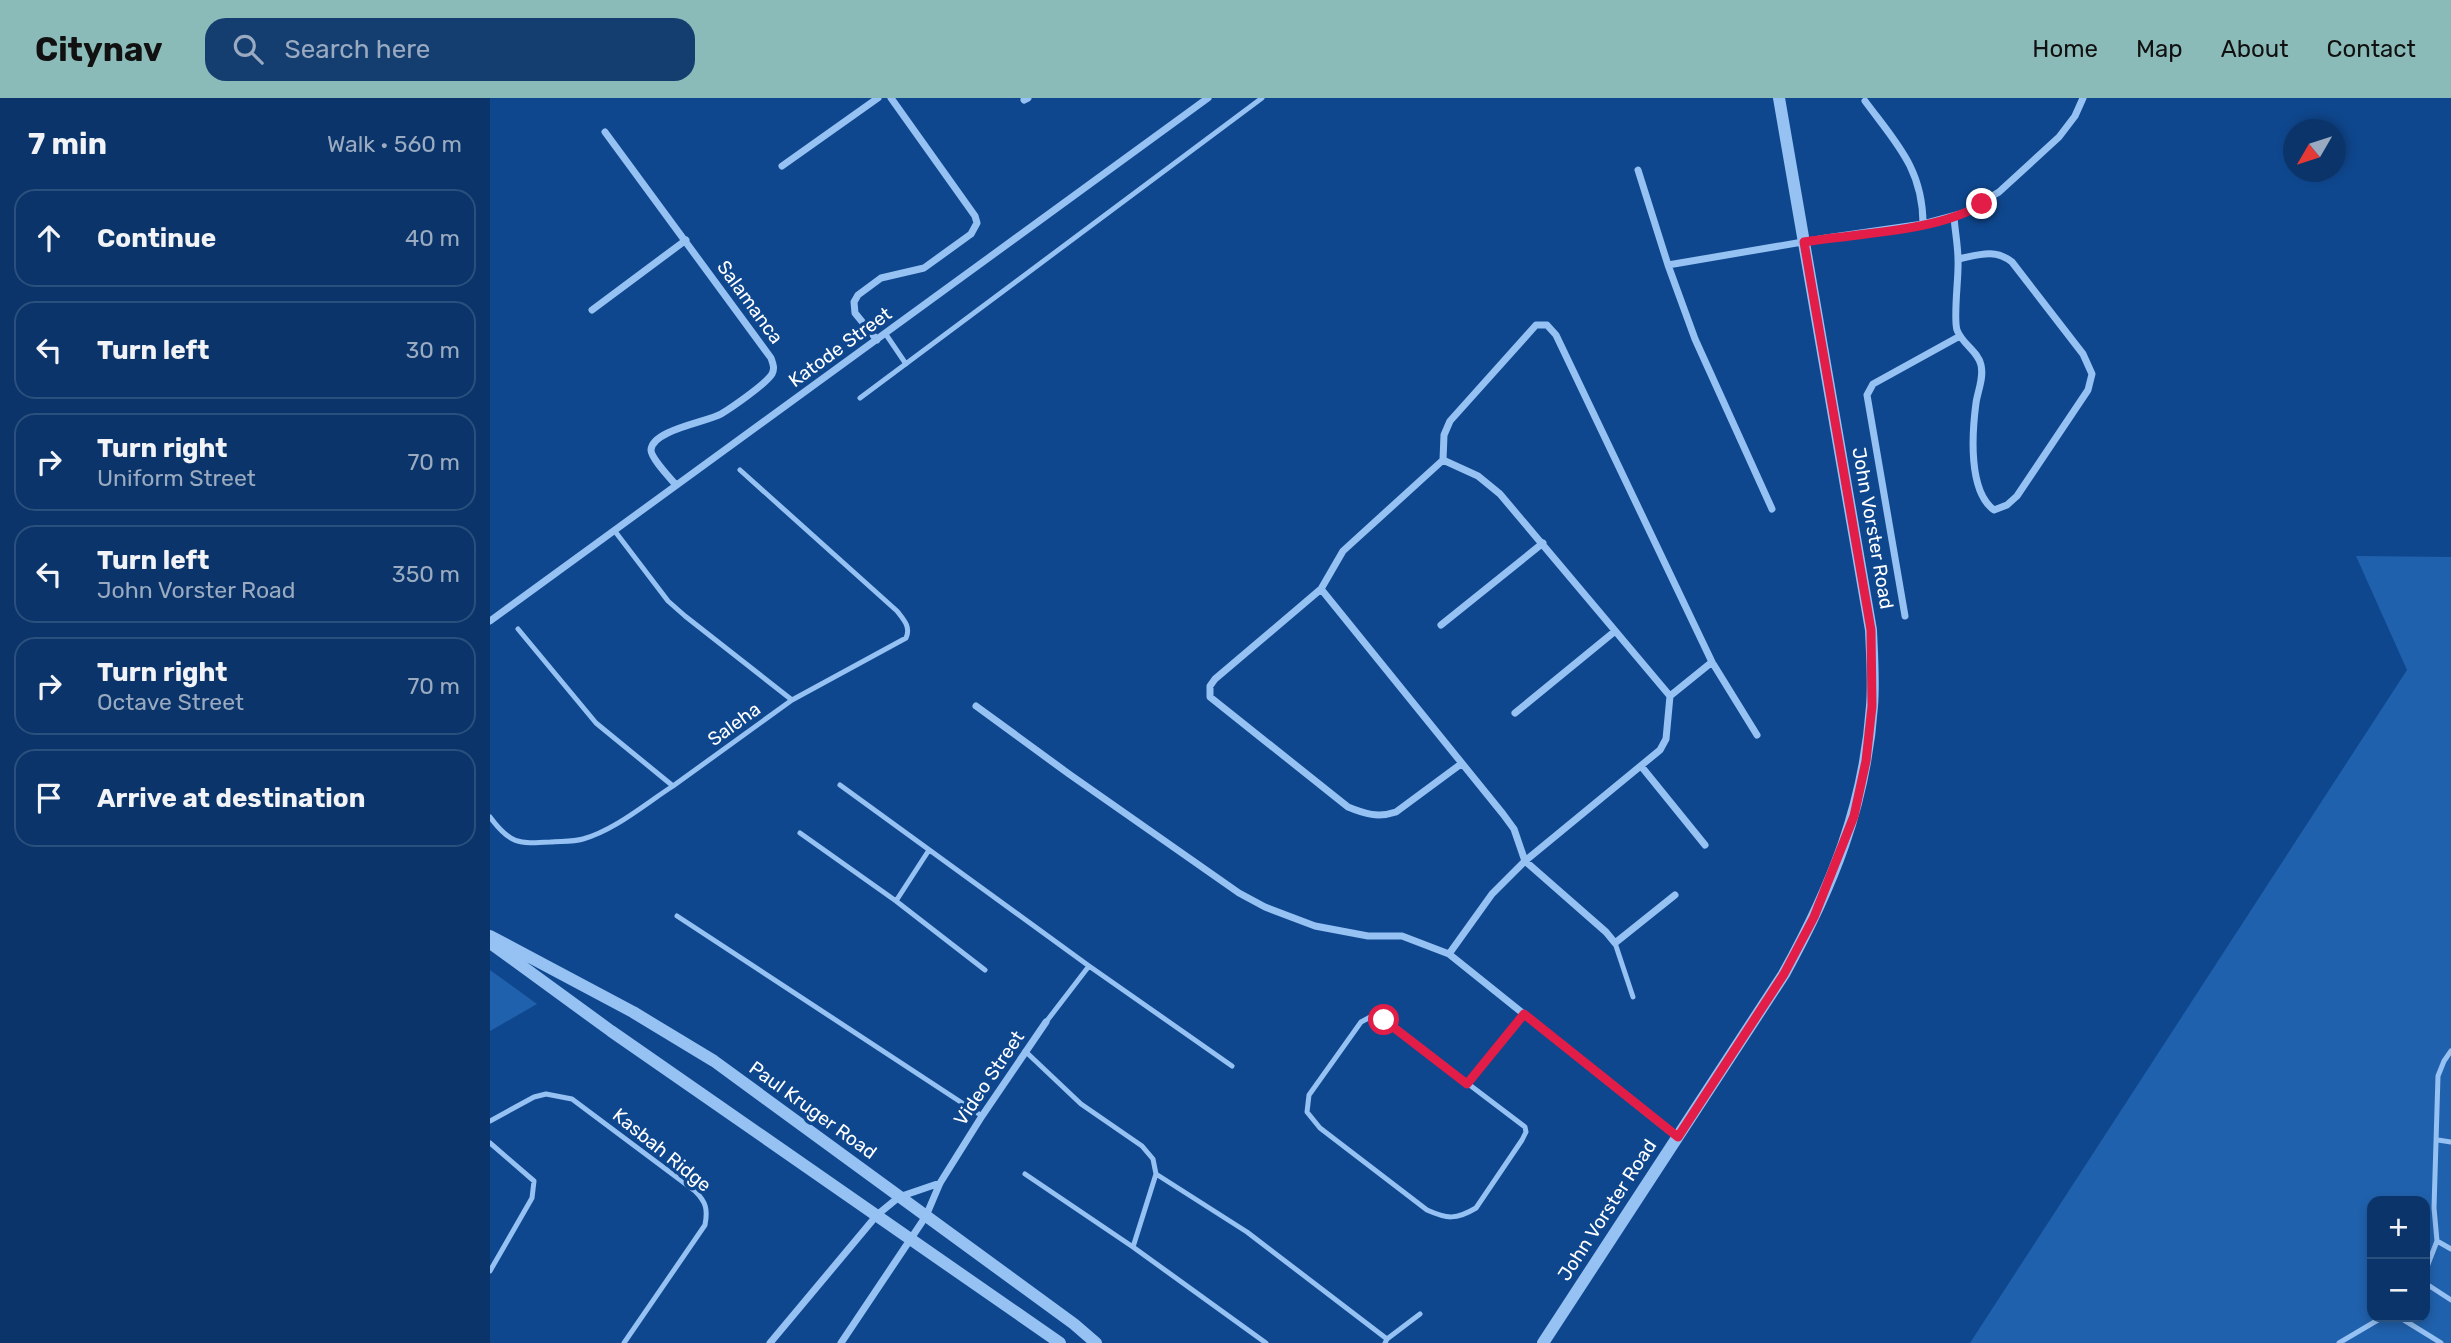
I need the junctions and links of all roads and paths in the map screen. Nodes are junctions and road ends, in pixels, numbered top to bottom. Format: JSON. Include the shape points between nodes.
{"nodes":[{"id":1,"x":878,"y":98,"type":"edge"},
{"id":2,"x":891,"y":98,"type":"edge"},
{"id":3,"x":1208,"y":98,"type":"edge"},
{"id":4,"x":1262,"y":98,"type":"edge"},
{"id":5,"x":1779,"y":98,"type":"edge"},
{"id":6,"x":2082,"y":98,"type":"edge"},
{"id":7,"x":1865,"y":102,"type":"dead end"},
{"id":8,"x":605,"y":132,"type":"dead end"},
{"id":9,"x":782,"y":166,"type":"dead end"},
{"id":10,"x":1638,"y":170,"type":"dead end"},
{"id":11,"x":1954,"y":217,"type":"junction"},
{"id":12,"x":1923,"y":225,"type":"junction"},
{"id":13,"x":686,"y":240,"type":"junction"},
{"id":14,"x":1804,"y":242,"type":"junction"},
{"id":15,"x":1958,"y":259,"type":"junction"},
{"id":16,"x":1668,"y":265,"type":"junction"},
{"id":17,"x":592,"y":310,"type":"dead end"},
{"id":18,"x":885,"y":333,"type":"junction"},
{"id":19,"x":1960,"y":335,"type":"junction"},
{"id":20,"x":877,"y":340,"type":"junction"},
{"id":21,"x":906,"y":364,"type":"junction"},
{"id":22,"x":860,"y":398,"type":"dead end"},
{"id":23,"x":1443,"y":460,"type":"junction"},
{"id":24,"x":740,"y":470,"type":"dead end"},
{"id":25,"x":676,"y":485,"type":"junction"},
{"id":26,"x":1772,"y":509,"type":"dead end"},
{"id":27,"x":614,"y":530,"type":"junction"},
{"id":28,"x":1543,"y":544,"type":"junction"},
{"id":29,"x":1321,"y":589,"type":"junction"},
{"id":30,"x":1905,"y":616,"type":"dead end"},
{"id":31,"x":490,"y":621,"type":"edge"},
{"id":32,"x":1441,"y":625,"type":"dead end"},
{"id":33,"x":518,"y":629,"type":"dead end"},
{"id":34,"x":1614,"y":632,"type":"junction"},
{"id":35,"x":1712,"y":662,"type":"junction"},
{"id":36,"x":1670,"y":696,"type":"junction"},
{"id":37,"x":792,"y":700,"type":"junction"},
{"id":38,"x":976,"y":706,"type":"dead end"},
{"id":39,"x":1515,"y":713,"type":"dead end"},
{"id":40,"x":1756,"y":735,"type":"dead end"},
{"id":41,"x":1461,"y":764,"type":"junction"},
{"id":42,"x":1641,"y":766,"type":"junction"},
{"id":43,"x":840,"y":785,"type":"dead end"},
{"id":44,"x":673,"y":786,"type":"junction"},
{"id":45,"x":490,"y":817,"type":"edge"},
{"id":46,"x":800,"y":833,"type":"dead end"},
{"id":47,"x":1705,"y":845,"type":"dead end"},
{"id":48,"x":929,"y":850,"type":"junction"},
{"id":49,"x":1525,"y":861,"type":"junction"},
{"id":50,"x":1675,"y":894,"type":"dead end"},
{"id":51,"x":896,"y":901,"type":"junction"},
{"id":52,"x":677,"y":916,"type":"dead end"},
{"id":53,"x":490,"y":936,"type":"edge"},
{"id":54,"x":490,"y":942,"type":"edge"},
{"id":55,"x":1615,"y":943,"type":"junction"},
{"id":56,"x":1449,"y":954,"type":"junction"},
{"id":57,"x":1088,"y":966,"type":"junction"},
{"id":58,"x":985,"y":970,"type":"dead end"},
{"id":59,"x":1633,"y":997,"type":"dead end"},
{"id":60,"x":1524,"y":1014,"type":"junction"},
{"id":61,"x":1046,"y":1022,"type":"joint"},
{"id":62,"x":1025,"y":1051,"type":"junction"},
{"id":63,"x":2451,"y":1051,"type":"edge"},
{"id":64,"x":1232,"y":1066,"type":"dead end"},
{"id":65,"x":1467,"y":1084,"type":"junction"},
{"id":66,"x":982,"y":1116,"type":"junction"},
{"id":67,"x":490,"y":1121,"type":"edge"},
{"id":68,"x":1678,"y":1137,"type":"junction"},
{"id":69,"x":2438,"y":1140,"type":"junction"},
{"id":70,"x":2451,"y":1142,"type":"edge"},
{"id":71,"x":490,"y":1143,"type":"edge"},
{"id":72,"x":1025,"y":1174,"type":"dead end"},
{"id":73,"x":1156,"y":1174,"type":"junction"},
{"id":74,"x":940,"y":1183,"type":"junction"},
{"id":75,"x":899,"y":1197,"type":"junction"},
{"id":76,"x":877,"y":1215,"type":"junction"},
{"id":77,"x":926,"y":1216,"type":"junction"},
{"id":78,"x":911,"y":1238,"type":"junction"},
{"id":79,"x":2437,"y":1241,"type":"junction"},
{"id":80,"x":1133,"y":1247,"type":"junction"},
{"id":81,"x":2451,"y":1249,"type":"edge"},
{"id":82,"x":2430,"y":1259,"type":"edge"},
{"id":83,"x":490,"y":1271,"type":"edge"},
{"id":84,"x":2430,"y":1286,"type":"edge"},
{"id":85,"x":2451,"y":1300,"type":"edge"},
{"id":86,"x":1420,"y":1314,"type":"dead end"},
{"id":87,"x":2375,"y":1322,"type":"edge"},
{"id":88,"x":2407,"y":1322,"type":"edge"},
{"id":89,"x":1386,"y":1341,"type":"edge"},
{"id":90,"x":624,"y":1343,"type":"edge"},
{"id":91,"x":771,"y":1343,"type":"edge"},
{"id":92,"x":841,"y":1343,"type":"edge"},
{"id":93,"x":1060,"y":1343,"type":"edge"},
{"id":94,"x":1096,"y":1343,"type":"edge"},
{"id":95,"x":1266,"y":1343,"type":"edge"},
{"id":96,"x":1543,"y":1343,"type":"edge"},
{"id":97,"x":2339,"y":1343,"type":"edge"},
{"id":98,"x":2441,"y":1343,"type":"edge"}],
"edges":[{"from":1,"to":9,"type":"street"},
{"from":2,"to":20,"type":"street","via":[[975,216],[977,226],[924,268],[881,278],[858,295],[855,313]]},
{"from":3,"to":18,"type":"street","name":"Katode Street"},
{"from":4,"to":21,"type":"lane"},
{"from":5,"to":14,"type":"street","name":"John Vorster Road"},
{"from":6,"to":11,"type":"street","via":[[2059,137],[1991,198]]},
{"from":7,"to":12,"type":"street","via":[[1911,166],[1923,201]]},
{"from":8,"to":13,"type":"street","name":"Salamanca"},
{"from":10,"to":16,"type":"street"},
{"from":11,"to":12,"type":"street"},
{"from":11,"to":15,"type":"street"},
{"from":12,"to":14,"type":"street"},
{"from":13,"to":17,"type":"street"},
{"from":13,"to":25,"type":"street","name":"Salamanca","via":[[771,358],[774,369],[769,378],[721,414],[682,425],[654,444],[653,457]]},
{"from":14,"to":16,"type":"street"},
{"from":14,"to":68,"type":"street","name":"John Vorster Road","via":[[1871,630],[1872,706],[1866,761],[1854,816],[1814,917],[1784,974]]},
{"from":15,"to":19,"type":"street","via":[[1956,320]]},
{"from":15,"to":19,"type":"street","via":[[2004,255],[2083,354],[2092,374],[2088,390],[2017,496],[2001,509],[1987,505],[1975,472],[1981,363]]},
{"from":16,"to":26,"type":"street","via":[[1695,339]]},
{"from":18,"to":20,"type":"street","name":"Katode Street"},
{"from":18,"to":21,"type":"lane"},
{"from":19,"to":30,"type":"street","via":[[1873,384],[1867,395]]},
{"from":20,"to":25,"type":"street","name":"Katode Street"},
{"from":21,"to":22,"type":"lane"},
{"from":23,"to":28,"type":"street","via":[[1490,484]]},
{"from":23,"to":29,"type":"street","via":[[1343,551]]},
{"from":23,"to":35,"type":"street","via":[[1450,421],[1532,328],[1547,325],[1556,335]]},
{"from":24,"to":37,"type":"lane","via":[[897,611],[909,632],[906,638]]},
{"from":25,"to":27,"type":"street","name":"Katode Street"},
{"from":27,"to":31,"type":"street","name":"Katode Street"},
{"from":27,"to":37,"type":"lane","name":"Saleha","via":[[668,601]]},
{"from":28,"to":32,"type":"street"},
{"from":28,"to":34,"type":"street"},
{"from":29,"to":41,"type":"street"},
{"from":29,"to":41,"type":"street","via":[[1215,679],[1210,697],[1348,807],[1367,815],[1396,812]]},
{"from":33,"to":44,"type":"lane","via":[[596,723]]},
{"from":34,"to":36,"type":"street"},
{"from":34,"to":39,"type":"street"},
{"from":35,"to":36,"type":"street"},
{"from":35,"to":40,"type":"street"},
{"from":36,"to":42,"type":"street","via":[[1667,739]]},
{"from":37,"to":44,"type":"lane","name":"Saleha"},
{"from":38,"to":56,"type":"street","via":[[1265,907],[1315,926],[1368,936],[1402,936]]},
{"from":41,"to":49,"type":"street","via":[[1514,829]]},
{"from":42,"to":47,"type":"street"},
{"from":42,"to":49,"type":"street"},
{"from":43,"to":48,"type":"lane"},
{"from":44,"to":45,"type":"lane","name":"Saleha","via":[[611,827],[579,840],[523,844],[513,841]]},
{"from":46,"to":51,"type":"lane"},
{"from":48,"to":51,"type":"lane"},
{"from":48,"to":57,"type":"lane"},
{"from":49,"to":55,"type":"street"},
{"from":49,"to":56,"type":"street","via":[[1492,894]]},
{"from":50,"to":55,"type":"street"},
{"from":51,"to":58,"type":"lane"},
{"from":52,"to":66,"type":"lane"},
{"from":53,"to":75,"type":"street","name":"Paul Kruger Road","via":[[714,1061]]},
{"from":54,"to":76,"type":"street"},
{"from":55,"to":59,"type":"lane"},
{"from":56,"to":60,"type":"street"},
{"from":57,"to":61,"type":"lane","name":"Video Street"},
{"from":57,"to":64,"type":"lane"},
{"from":60,"to":65,"type":"lane"},
{"from":60,"to":68,"type":"street"},
{"from":61,"to":62,"type":"street","name":"Video Street"},
{"from":62,"to":66,"type":"street","name":"Video Street"},
{"from":62,"to":73,"type":"lane","via":[[1081,1104],[1142,1146],[1153,1159]]},
{"from":63,"to":69,"type":"lane","via":[[2438,1076]]},
{"from":65,"to":65,"type":"lane","via":[[1374,1014],[1362,1022],[1309,1095],[1307,1112],[1320,1128],[1427,1210],[1444,1218],[1455,1217],[1476,1208],[1526,1132],[1522,1123]]},
{"from":66,"to":74,"type":"street","name":"Video Street"},
{"from":67,"to":90,"type":"lane","name":"Kasbah Ridge","via":[[534,1097],[546,1094],[572,1099],[695,1191],[707,1206],[705,1225]]},
{"from":68,"to":96,"type":"street","name":"John Vorster Road"},
{"from":69,"to":70,"type":"lane"},
{"from":69,"to":79,"type":"lane"},
{"from":71,"to":83,"type":"lane","via":[[535,1186]]},
{"from":72,"to":80,"type":"lane"},
{"from":73,"to":80,"type":"lane"},
{"from":73,"to":89,"type":"lane","via":[[1247,1231]]},
{"from":74,"to":75,"type":"street"},
{"from":74,"to":77,"type":"street","name":"Video Street"},
{"from":75,"to":76,"type":"street"},
{"from":75,"to":77,"type":"street","name":"Paul Kruger Road"},
{"from":76,"to":78,"type":"street"},
{"from":76,"to":91,"type":"street"},
{"from":77,"to":78,"type":"street","name":"Video Street"},
{"from":77,"to":94,"type":"street","name":"Paul Kruger Road"},
{"from":78,"to":92,"type":"street","name":"Video Street"},
{"from":78,"to":93,"type":"street"},
{"from":79,"to":81,"type":"lane"},
{"from":79,"to":82,"type":"lane"},
{"from":80,"to":95,"type":"lane"},
{"from":84,"to":85,"type":"lane"},
{"from":86,"to":89,"type":"lane"},
{"from":87,"to":97,"type":"lane"},
{"from":88,"to":98,"type":"lane"}]}
